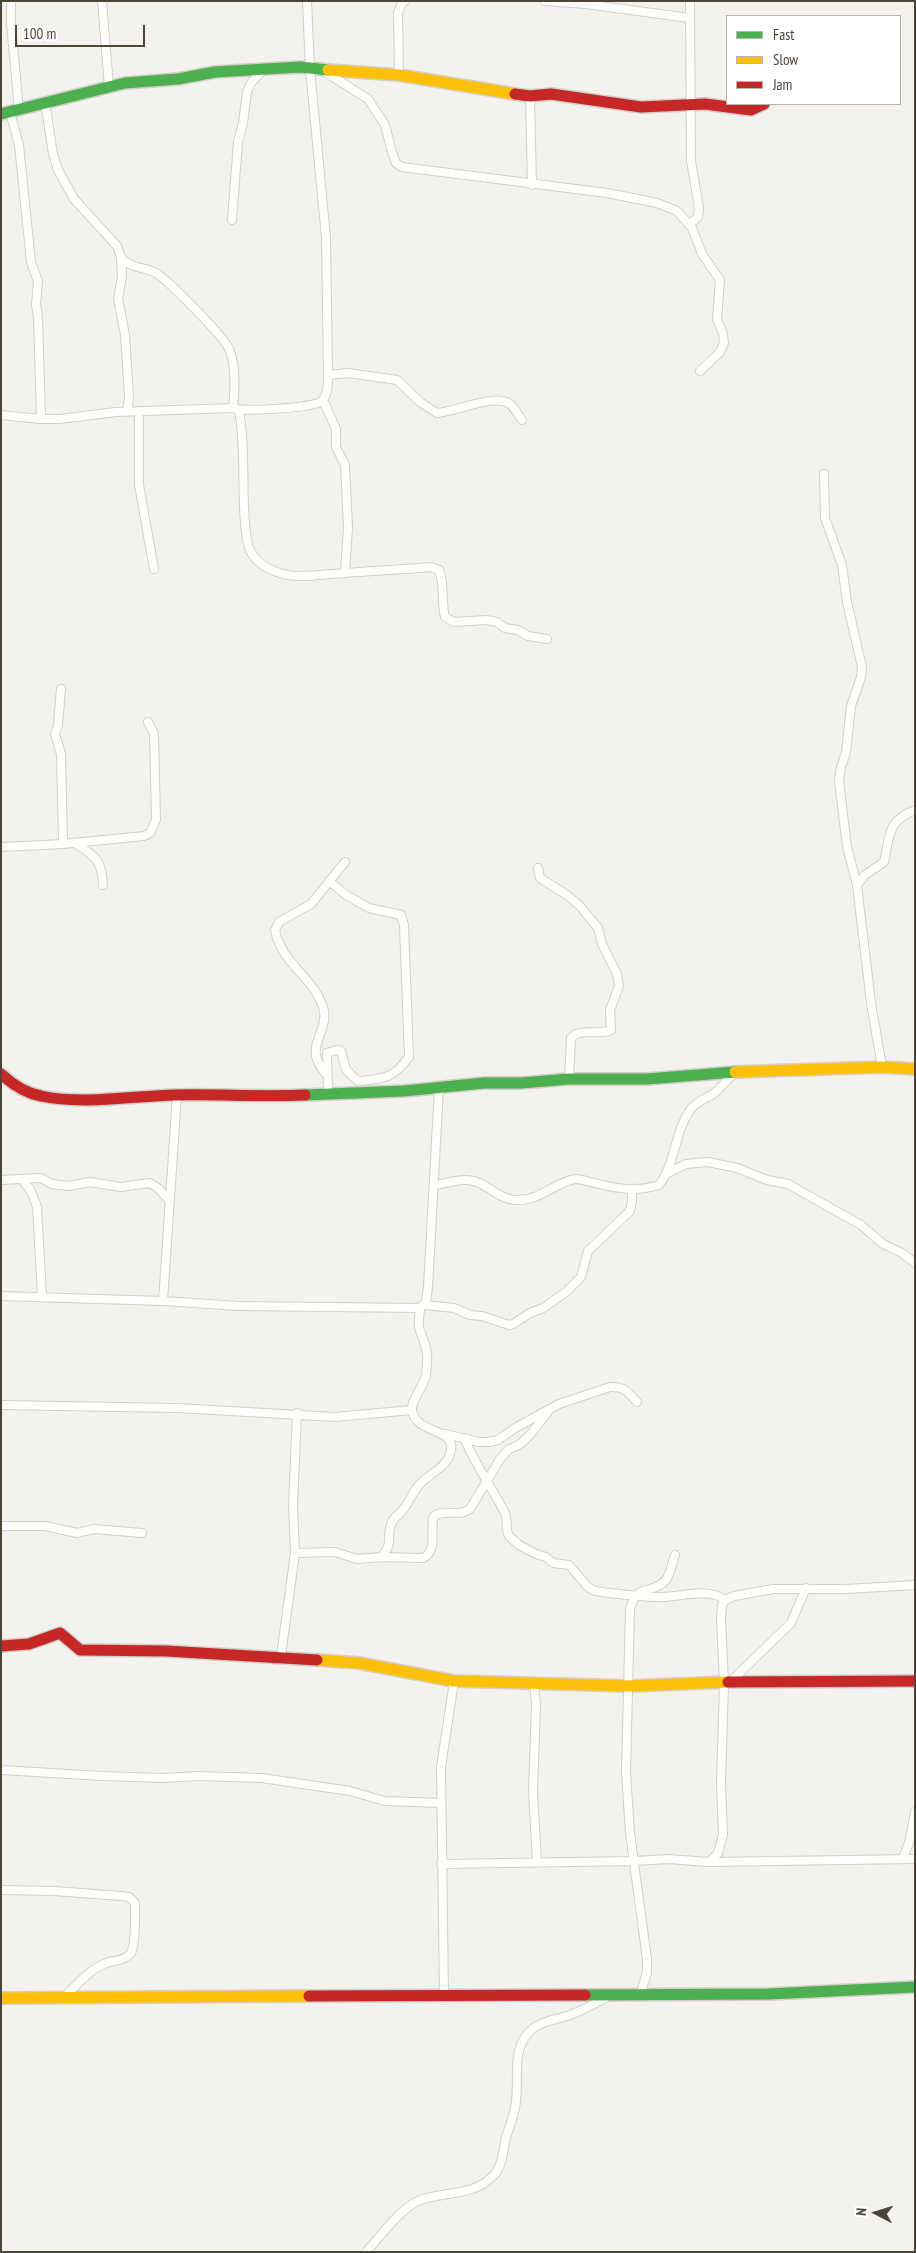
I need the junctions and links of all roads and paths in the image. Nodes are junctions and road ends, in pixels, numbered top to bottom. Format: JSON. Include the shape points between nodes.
{"nodes":[{"id":1,"x":11,"y":1,"type":"edge"},
{"id":2,"x":102,"y":1,"type":"edge"},
{"id":3,"x":307,"y":1,"type":"edge"},
{"id":4,"x":405,"y":1,"type":"edge"},
{"id":5,"x":545,"y":1,"type":"edge"},
{"id":6,"x":690,"y":1,"type":"edge"},
{"id":7,"x":689,"y":18,"type":"junction"},
{"id":8,"x":264,"y":68,"type":"junction"},
{"id":9,"x":315,"y":69,"type":"junction"},
{"id":10,"x":399,"y":74,"type":"junction"},
{"id":11,"x":109,"y":87,"type":"junction"},
{"id":12,"x":530,"y":96,"type":"junction"},
{"id":13,"x":44,"y":102,"type":"junction"},
{"id":14,"x":762,"y":105,"type":"edge"},
{"id":15,"x":692,"y":106,"type":"junction"},
{"id":16,"x":10,"y":112,"type":"edge"},
{"id":17,"x":532,"y":184,"type":"junction"},
{"id":18,"x":232,"y":220,"type":"dead end"},
{"id":19,"x":690,"y":225,"type":"junction"},
{"id":20,"x":121,"y":257,"type":"junction"},
{"id":21,"x":700,"y":371,"type":"dead end"},
{"id":22,"x":328,"y":375,"type":"junction"},
{"id":23,"x":323,"y":400,"type":"junction"},
{"id":24,"x":236,"y":409,"type":"junction"},
{"id":25,"x":139,"y":411,"type":"junction"},
{"id":26,"x":127,"y":412,"type":"junction"},
{"id":27,"x":1,"y":415,"type":"edge"},
{"id":28,"x":41,"y":419,"type":"junction"},
{"id":29,"x":522,"y":420,"type":"dead end"},
{"id":30,"x":824,"y":474,"type":"dead end"},
{"id":31,"x":154,"y":569,"type":"dead end"},
{"id":32,"x":345,"y":573,"type":"junction"},
{"id":33,"x":547,"y":639,"type":"dead end"},
{"id":34,"x":61,"y":689,"type":"dead end"},
{"id":35,"x":148,"y":722,"type":"dead end"},
{"id":36,"x":915,"y":810,"type":"edge"},
{"id":37,"x":75,"y":843,"type":"junction"},
{"id":38,"x":63,"y":844,"type":"junction"},
{"id":39,"x":1,"y":847,"type":"edge"},
{"id":40,"x":345,"y":862,"type":"dead end"},
{"id":41,"x":538,"y":868,"type":"dead end"},
{"id":42,"x":329,"y":881,"type":"junction"},
{"id":43,"x":103,"y":885,"type":"dead end"},
{"id":44,"x":857,"y":885,"type":"junction"},
{"id":45,"x":882,"y":1067,"type":"junction"},
{"id":46,"x":915,"y":1069,"type":"edge"},
{"id":47,"x":735,"y":1072,"type":"junction"},
{"id":48,"x":1,"y":1074,"type":"edge"},
{"id":49,"x":328,"y":1078,"type":"junction"},
{"id":50,"x":569,"y":1079,"type":"junction"},
{"id":51,"x":440,"y":1088,"type":"junction"},
{"id":52,"x":328,"y":1094,"type":"junction"},
{"id":53,"x":177,"y":1095,"type":"junction"},
{"id":54,"x":668,"y":1173,"type":"junction"},
{"id":55,"x":22,"y":1179,"type":"junction"},
{"id":56,"x":1,"y":1180,"type":"edge"},
{"id":57,"x":435,"y":1185,"type":"junction"},
{"id":58,"x":632,"y":1190,"type":"junction"},
{"id":59,"x":170,"y":1201,"type":"junction"},
{"id":60,"x":915,"y":1263,"type":"edge"},
{"id":61,"x":1,"y":1296,"type":"edge"},
{"id":62,"x":42,"y":1296,"type":"junction"},
{"id":63,"x":163,"y":1301,"type":"junction"},
{"id":64,"x":423,"y":1307,"type":"junction"},
{"id":65,"x":637,"y":1402,"type":"dead end"},
{"id":66,"x":1,"y":1405,"type":"edge"},
{"id":67,"x":550,"y":1409,"type":"junction"},
{"id":68,"x":412,"y":1410,"type":"junction"},
{"id":69,"x":297,"y":1413,"type":"junction"},
{"id":70,"x":444,"y":1434,"type":"junction"},
{"id":71,"x":464,"y":1438,"type":"junction"},
{"id":72,"x":486,"y":1479,"type":"junction"},
{"id":73,"x":1,"y":1526,"type":"edge"},
{"id":74,"x":142,"y":1533,"type":"dead end"},
{"id":75,"x":295,"y":1553,"type":"junction"},
{"id":76,"x":675,"y":1555,"type":"dead end"},
{"id":77,"x":382,"y":1557,"type":"junction"},
{"id":78,"x":915,"y":1585,"type":"edge"},
{"id":79,"x":806,"y":1588,"type":"junction"},
{"id":80,"x":636,"y":1596,"type":"junction"},
{"id":81,"x":725,"y":1600,"type":"junction"},
{"id":82,"x":1,"y":1646,"type":"edge"},
{"id":83,"x":281,"y":1656,"type":"junction"},
{"id":84,"x":454,"y":1681,"type":"junction"},
{"id":85,"x":915,"y":1681,"type":"edge"},
{"id":86,"x":534,"y":1683,"type":"junction"},
{"id":87,"x":727,"y":1683,"type":"junction"},
{"id":88,"x":629,"y":1686,"type":"junction"},
{"id":89,"x":1,"y":1770,"type":"edge"},
{"id":90,"x":441,"y":1803,"type":"junction"},
{"id":91,"x":915,"y":1812,"type":"edge"},
{"id":92,"x":903,"y":1858,"type":"junction"},
{"id":93,"x":915,"y":1859,"type":"edge"},
{"id":94,"x":635,"y":1861,"type":"junction"},
{"id":95,"x":537,"y":1862,"type":"junction"},
{"id":96,"x":709,"y":1862,"type":"junction"},
{"id":97,"x":440,"y":1864,"type":"junction"},
{"id":98,"x":1,"y":1890,"type":"edge"},
{"id":99,"x":915,"y":1987,"type":"edge"},
{"id":100,"x":611,"y":1995,"type":"junction"},
{"id":101,"x":640,"y":1995,"type":"junction"},
{"id":102,"x":64,"y":1997,"type":"junction"},
{"id":103,"x":444,"y":1997,"type":"junction"},
{"id":104,"x":1,"y":1998,"type":"edge"},
{"id":105,"x":366,"y":2252,"type":"edge"}],
"edges":[{"from":1,"to":16,"type":"street"},
{"from":2,"to":11,"type":"street"},
{"from":3,"to":9,"type":"street"},
{"from":4,"to":10,"type":"street","via":[[398,13]]},
{"from":5,"to":7,"type":"street"},
{"from":6,"to":7,"type":"street"},
{"from":7,"to":15,"type":"street"},
{"from":8,"to":9,"type":"street"},
{"from":8,"to":11,"type":"street"},
{"from":8,"to":18,"type":"street","via":[[251,82],[247,92],[238,142]]},
{"from":9,"to":10,"type":"street"},
{"from":9,"to":17,"type":"street","via":[[368,99],[385,125],[396,163],[402,167]]},
{"from":9,"to":22,"type":"street","via":[[326,238]]},
{"from":10,"to":12,"type":"street"},
{"from":11,"to":13,"type":"street"},
{"from":12,"to":15,"type":"street","via":[[551,94],[641,107]]},
{"from":12,"to":17,"type":"street"},
{"from":13,"to":16,"type":"street"},
{"from":13,"to":20,"type":"street","via":[[52,154],[58,170],[74,199],[117,246]]},
{"from":14,"to":15,"type":"street","via":[[751,110],[705,104]]},
{"from":15,"to":19,"type":"street","via":[[691,161],[700,208],[698,217]]},
{"from":16,"to":28,"type":"street","via":[[19,145],[31,262],[38,281]]},
{"from":17,"to":19,"type":"street","via":[[657,202],[677,211]]},
{"from":19,"to":21,"type":"street","via":[[702,254],[720,280],[717,319],[724,343],[720,352]]},
{"from":20,"to":24,"type":"street","via":[[125,263],[159,275],[227,345]]},
{"from":20,"to":26,"type":"street","via":[[118,299],[125,336]]},
{"from":22,"to":23,"type":"street"},
{"from":22,"to":29,"type":"street","via":[[348,372],[397,380],[438,414],[502,401],[510,404]]},
{"from":23,"to":24,"type":"street","via":[[316,404]]},
{"from":23,"to":32,"type":"street","via":[[336,430],[336,447],[345,465],[348,528]]},
{"from":24,"to":25,"type":"street"},
{"from":24,"to":32,"type":"street","via":[[243,430],[243,476],[250,554],[263,565],[283,574]]},
{"from":25,"to":26,"type":"street"},
{"from":25,"to":31,"type":"street","via":[[140,485]]},
{"from":26,"to":28,"type":"street"},
{"from":27,"to":28,"type":"street"},
{"from":30,"to":44,"type":"street","via":[[824,518],[842,565],[862,667],[862,678],[851,706],[846,753],[839,780],[847,847]]},
{"from":32,"to":33,"type":"street","via":[[431,567],[439,570],[441,577],[445,618],[454,622],[497,622],[536,639]]},
{"from":34,"to":38,"type":"street","via":[[55,734],[61,754]]},
{"from":35,"to":37,"type":"street","via":[[154,734],[156,811],[150,833]]},
{"from":36,"to":44,"type":"street","via":[[894,822],[884,862]]},
{"from":37,"to":38,"type":"street"},
{"from":37,"to":43,"type":"street","via":[[98,860],[103,870]]},
{"from":38,"to":39,"type":"street"},
{"from":40,"to":42,"type":"street"},
{"from":41,"to":50,"type":"street","via":[[540,878],[580,906],[598,928],[602,944],[618,974],[619,986],[610,1010],[611,1030],[583,1032],[571,1038]]},
{"from":42,"to":49,"type":"street","via":[[311,904],[279,922],[275,930],[289,961],[319,995],[324,1010],[324,1027],[316,1058]]},
{"from":42,"to":49,"type":"street","via":[[369,908],[401,915],[409,1057],[402,1067],[385,1079],[358,1080],[346,1070],[341,1051],[330,1051],[327,1053]]},
{"from":44,"to":45,"type":"street"},
{"from":45,"to":46,"type":"street"},
{"from":45,"to":47,"type":"street"},
{"from":47,"to":50,"type":"street","via":[[647,1079]]},
{"from":47,"to":54,"type":"street","via":[[719,1089],[694,1104],[690,1110],[680,1131]]},
{"from":48,"to":53,"type":"street","via":[[13,1085],[40,1096],[78,1099]]},
{"from":49,"to":52,"type":"street"},
{"from":50,"to":51,"type":"street"},
{"from":51,"to":52,"type":"street"},
{"from":51,"to":57,"type":"street"},
{"from":52,"to":53,"type":"street","via":[[257,1097]]},
{"from":53,"to":59,"type":"street"},
{"from":54,"to":58,"type":"street","via":[[659,1186]]},
{"from":54,"to":60,"type":"street","via":[[686,1164],[708,1162],[788,1184],[861,1225],[883,1244]]},
{"from":55,"to":56,"type":"street"},
{"from":55,"to":59,"type":"street","via":[[41,1178],[52,1184],[69,1186],[90,1182],[121,1187],[150,1183]]},
{"from":55,"to":62,"type":"street","via":[[37,1207]]},
{"from":57,"to":58,"type":"street","via":[[461,1180],[476,1182],[499,1196],[520,1201],[547,1193],[575,1179]]},
{"from":57,"to":64,"type":"street"},
{"from":58,"to":64,"type":"street","via":[[630,1211],[588,1251],[584,1270],[577,1282],[544,1308],[508,1325],[454,1308]]},
{"from":59,"to":63,"type":"street"},
{"from":61,"to":62,"type":"street"},
{"from":62,"to":63,"type":"street"},
{"from":63,"to":64,"type":"street","via":[[239,1306]]},
{"from":64,"to":68,"type":"street","via":[[419,1326],[428,1360],[425,1379]]},
{"from":65,"to":67,"type":"street","via":[[626,1389],[618,1386],[579,1396]]},
{"from":66,"to":69,"type":"street"},
{"from":67,"to":71,"type":"street","via":[[498,1440],[488,1442]]},
{"from":67,"to":72,"type":"street","via":[[530,1435],[500,1459]]},
{"from":68,"to":69,"type":"street","via":[[335,1417]]},
{"from":68,"to":70,"type":"street","via":[[421,1425]]},
{"from":69,"to":75,"type":"street","via":[[293,1505]]},
{"from":70,"to":71,"type":"street"},
{"from":70,"to":77,"type":"street","via":[[450,1440],[452,1450],[448,1461],[428,1476],[392,1521],[390,1545]]},
{"from":71,"to":72,"type":"street"},
{"from":72,"to":77,"type":"street","via":[[464,1514],[441,1513],[434,1516],[432,1549],[428,1555],[423,1558]]},
{"from":72,"to":80,"type":"street","via":[[505,1514],[509,1536],[520,1545],[553,1563],[569,1565],[588,1588]]},
{"from":73,"to":74,"type":"street"},
{"from":75,"to":77,"type":"street","via":[[334,1552],[358,1558]]},
{"from":75,"to":83,"type":"street"},
{"from":76,"to":80,"type":"street","via":[[665,1580]]},
{"from":78,"to":79,"type":"street"},
{"from":79,"to":81,"type":"street","via":[[773,1589]]},
{"from":79,"to":87,"type":"street","via":[[791,1623]]},
{"from":80,"to":81,"type":"street","via":[[712,1595]]},
{"from":80,"to":88,"type":"street","via":[[630,1609]]},
{"from":81,"to":87,"type":"street","via":[[721,1610]]},
{"from":82,"to":83,"type":"street","via":[[29,1644],[60,1633],[80,1650]]},
{"from":83,"to":84,"type":"street","via":[[359,1662]]},
{"from":84,"to":86,"type":"street"},
{"from":84,"to":90,"type":"street","via":[[441,1767]]},
{"from":85,"to":87,"type":"street"},
{"from":86,"to":88,"type":"street"},
{"from":86,"to":95,"type":"street","via":[[533,1792]]},
{"from":87,"to":88,"type":"street"},
{"from":87,"to":96,"type":"street","via":[[721,1782],[722,1835],[718,1853]]},
{"from":88,"to":94,"type":"street","via":[[626,1772]]},
{"from":89,"to":90,"type":"street","via":[[164,1778],[262,1778],[350,1791],[385,1801]]},
{"from":90,"to":97,"type":"street"},
{"from":91,"to":92,"type":"street","via":[[910,1843]]},
{"from":92,"to":93,"type":"street"},
{"from":92,"to":96,"type":"street"},
{"from":94,"to":95,"type":"street"},
{"from":94,"to":96,"type":"street"},
{"from":94,"to":101,"type":"street","via":[[647,1973]]},
{"from":95,"to":97,"type":"street"},
{"from":97,"to":103,"type":"street"},
{"from":98,"to":102,"type":"street","via":[[121,1896],[135,1903],[134,1944],[130,1953],[124,1959],[89,1973]]},
{"from":99,"to":101,"type":"street"},
{"from":100,"to":101,"type":"street"},
{"from":100,"to":103,"type":"street"},
{"from":100,"to":105,"type":"street","via":[[574,2014],[536,2026],[524,2038],[516,2063],[515,2109],[500,2166],[493,2176],[466,2191],[416,2202]]},
{"from":102,"to":103,"type":"street"},
{"from":102,"to":104,"type":"street"}]}
